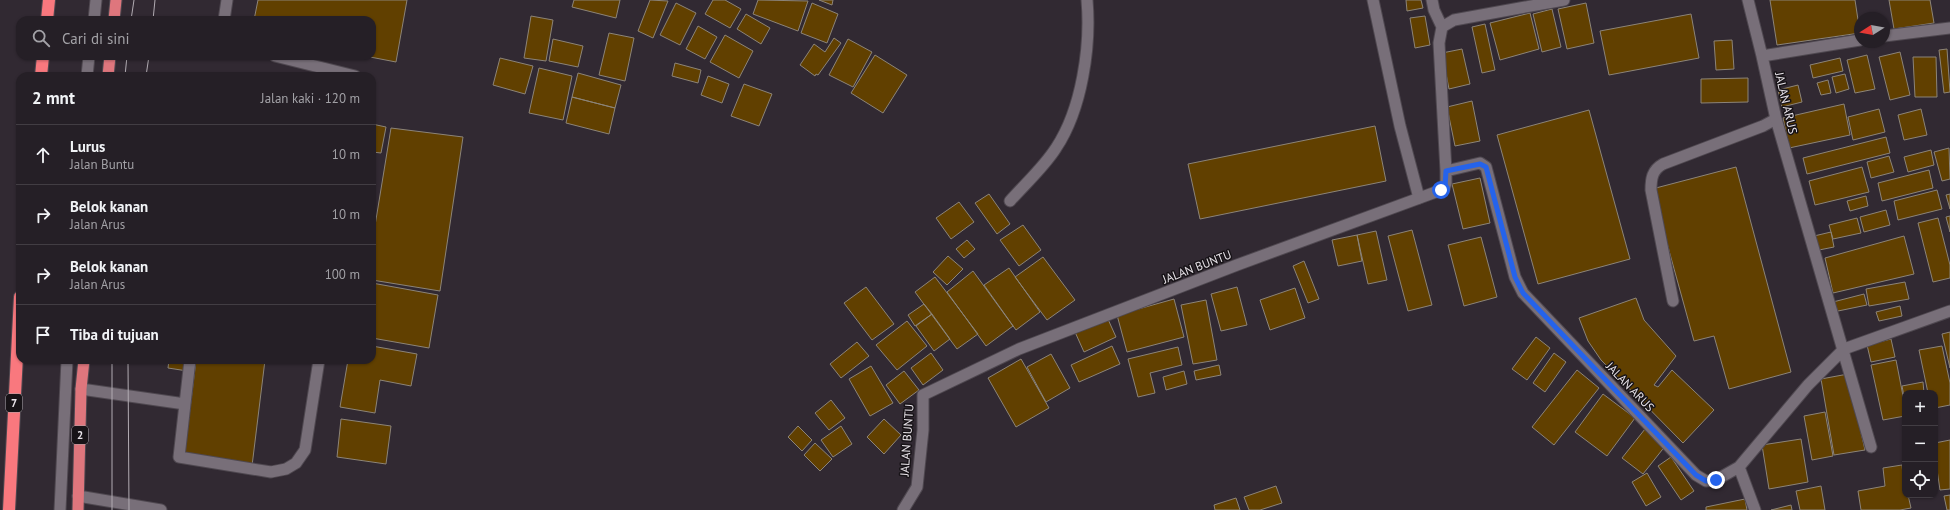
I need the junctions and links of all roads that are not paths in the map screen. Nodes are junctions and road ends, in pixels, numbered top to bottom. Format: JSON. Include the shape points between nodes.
{"nodes":[{"id":1,"x":48,"y":0,"type":"edge"},
{"id":2,"x":96,"y":0,"type":"edge"},
{"id":3,"x":116,"y":0,"type":"edge"},
{"id":4,"x":227,"y":0,"type":"edge"},
{"id":5,"x":1087,"y":0,"type":"edge"},
{"id":6,"x":1373,"y":0,"type":"edge"},
{"id":7,"x":1432,"y":0,"type":"edge"},
{"id":8,"x":1564,"y":0,"type":"edge"},
{"id":9,"x":1748,"y":0,"type":"edge"},
{"id":10,"x":47,"y":16,"type":"edge"},
{"id":11,"x":94,"y":16,"type":"edge"},
{"id":12,"x":114,"y":16,"type":"edge"},
{"id":13,"x":225,"y":16,"type":"edge"},
{"id":14,"x":1442,"y":27,"type":"junction"},
{"id":15,"x":1950,"y":28,"type":"edge"},
{"id":16,"x":1890,"y":35,"type":"edge"},
{"id":17,"x":1854,"y":41,"type":"edge"},
{"id":18,"x":1762,"y":56,"type":"junction"},
{"id":19,"x":43,"y":60,"type":"edge"},
{"id":20,"x":89,"y":60,"type":"edge"},
{"id":21,"x":110,"y":60,"type":"edge"},
{"id":22,"x":291,"y":60,"type":"edge"},
{"id":23,"x":41,"y":72,"type":"edge"},
{"id":24,"x":88,"y":72,"type":"edge"},
{"id":25,"x":108,"y":72,"type":"edge"},
{"id":26,"x":339,"y":72,"type":"edge"},
{"id":27,"x":1776,"y":119,"type":"junction"},
{"id":28,"x":1446,"y":171,"type":"junction"},
{"id":29,"x":1419,"y":198,"type":"junction"},
{"id":30,"x":1010,"y":201,"type":"dead end"},
{"id":31,"x":1673,"y":301,"type":"dead end"},
{"id":32,"x":1950,"y":311,"type":"edge"},
{"id":33,"x":1844,"y":349,"type":"junction"},
{"id":34,"x":17,"y":364,"type":"edge"},
{"id":35,"x":67,"y":364,"type":"edge"},
{"id":36,"x":84,"y":364,"type":"edge"},
{"id":37,"x":190,"y":364,"type":"edge"},
{"id":38,"x":318,"y":364,"type":"edge"},
{"id":39,"x":81,"y":389,"type":"junction"},
{"id":40,"x":185,"y":404,"type":"junction"},
{"id":41,"x":1871,"y":447,"type":"dead end"},
{"id":42,"x":1739,"y":467,"type":"junction"},
{"id":43,"x":78,"y":496,"type":"junction"},
{"id":44,"x":9,"y":510,"type":"edge"},
{"id":45,"x":60,"y":510,"type":"edge"},
{"id":46,"x":78,"y":510,"type":"edge"},
{"id":47,"x":161,"y":510,"type":"edge"},
{"id":48,"x":903,"y":510,"type":"edge"},
{"id":49,"x":1755,"y":510,"type":"edge"}],
"edges":[{"from":1,"to":10,"type":"highway"},
{"from":2,"to":11,"type":"street"},
{"from":3,"to":12,"type":"highway"},
{"from":4,"to":13,"type":"street"},
{"from":5,"to":30,"type":"street","via":[[1085,61],[1075,110],[1056,148]]},
{"from":6,"to":29,"type":"street","via":[[1400,126]]},
{"from":7,"to":14,"type":"street"},
{"from":8,"to":14,"type":"street","via":[[1454,20]]},
{"from":9,"to":18,"type":"street","name":"JALAN ARUS"},
{"from":14,"to":28,"type":"street","name":"JALAN BUNTU","via":[[1439,43]]},
{"from":15,"to":16,"type":"street"},
{"from":17,"to":18,"type":"street"},
{"from":18,"to":27,"type":"street","name":"JALAN ARUS"},
{"from":19,"to":23,"type":"highway"},
{"from":20,"to":24,"type":"street"},
{"from":21,"to":25,"type":"highway"},
{"from":22,"to":26,"type":"street"},
{"from":27,"to":31,"type":"street","via":[[1764,126],[1663,164],[1655,170],[1651,190]]},
{"from":27,"to":33,"type":"street","name":"JALAN ARUS"},
{"from":28,"to":29,"type":"street","name":"JALAN BUNTU","via":[[1444,189]]},
{"from":28,"to":42,"type":"street","name":"JALAN ARUS","via":[[1480,164],[1486,167],[1515,277],[1523,293],[1696,475],[1706,481],[1716,480]]},
{"from":29,"to":48,"type":"street","name":"JALAN BUNTU","via":[[1020,349],[923,395],[923,430],[917,487]]},
{"from":32,"to":33,"type":"street","name":"JALAN ARUS"},
{"from":33,"to":41,"type":"street"},
{"from":33,"to":42,"type":"street","name":"JALAN ARUS","via":[[1808,385]]},
{"from":34,"to":44,"type":"highway","number":"7"},
{"from":35,"to":45,"type":"street"},
{"from":36,"to":39,"type":"highway","number":"2"},
{"from":37,"to":40,"type":"street"},
{"from":38,"to":40,"type":"street","via":[[305,450],[296,463],[286,469],[271,472],[180,457]]},
{"from":39,"to":40,"type":"street"},
{"from":39,"to":43,"type":"highway","number":"2"},
{"from":42,"to":49,"type":"street"},
{"from":43,"to":46,"type":"highway","number":"2"},
{"from":43,"to":47,"type":"street"}]}
